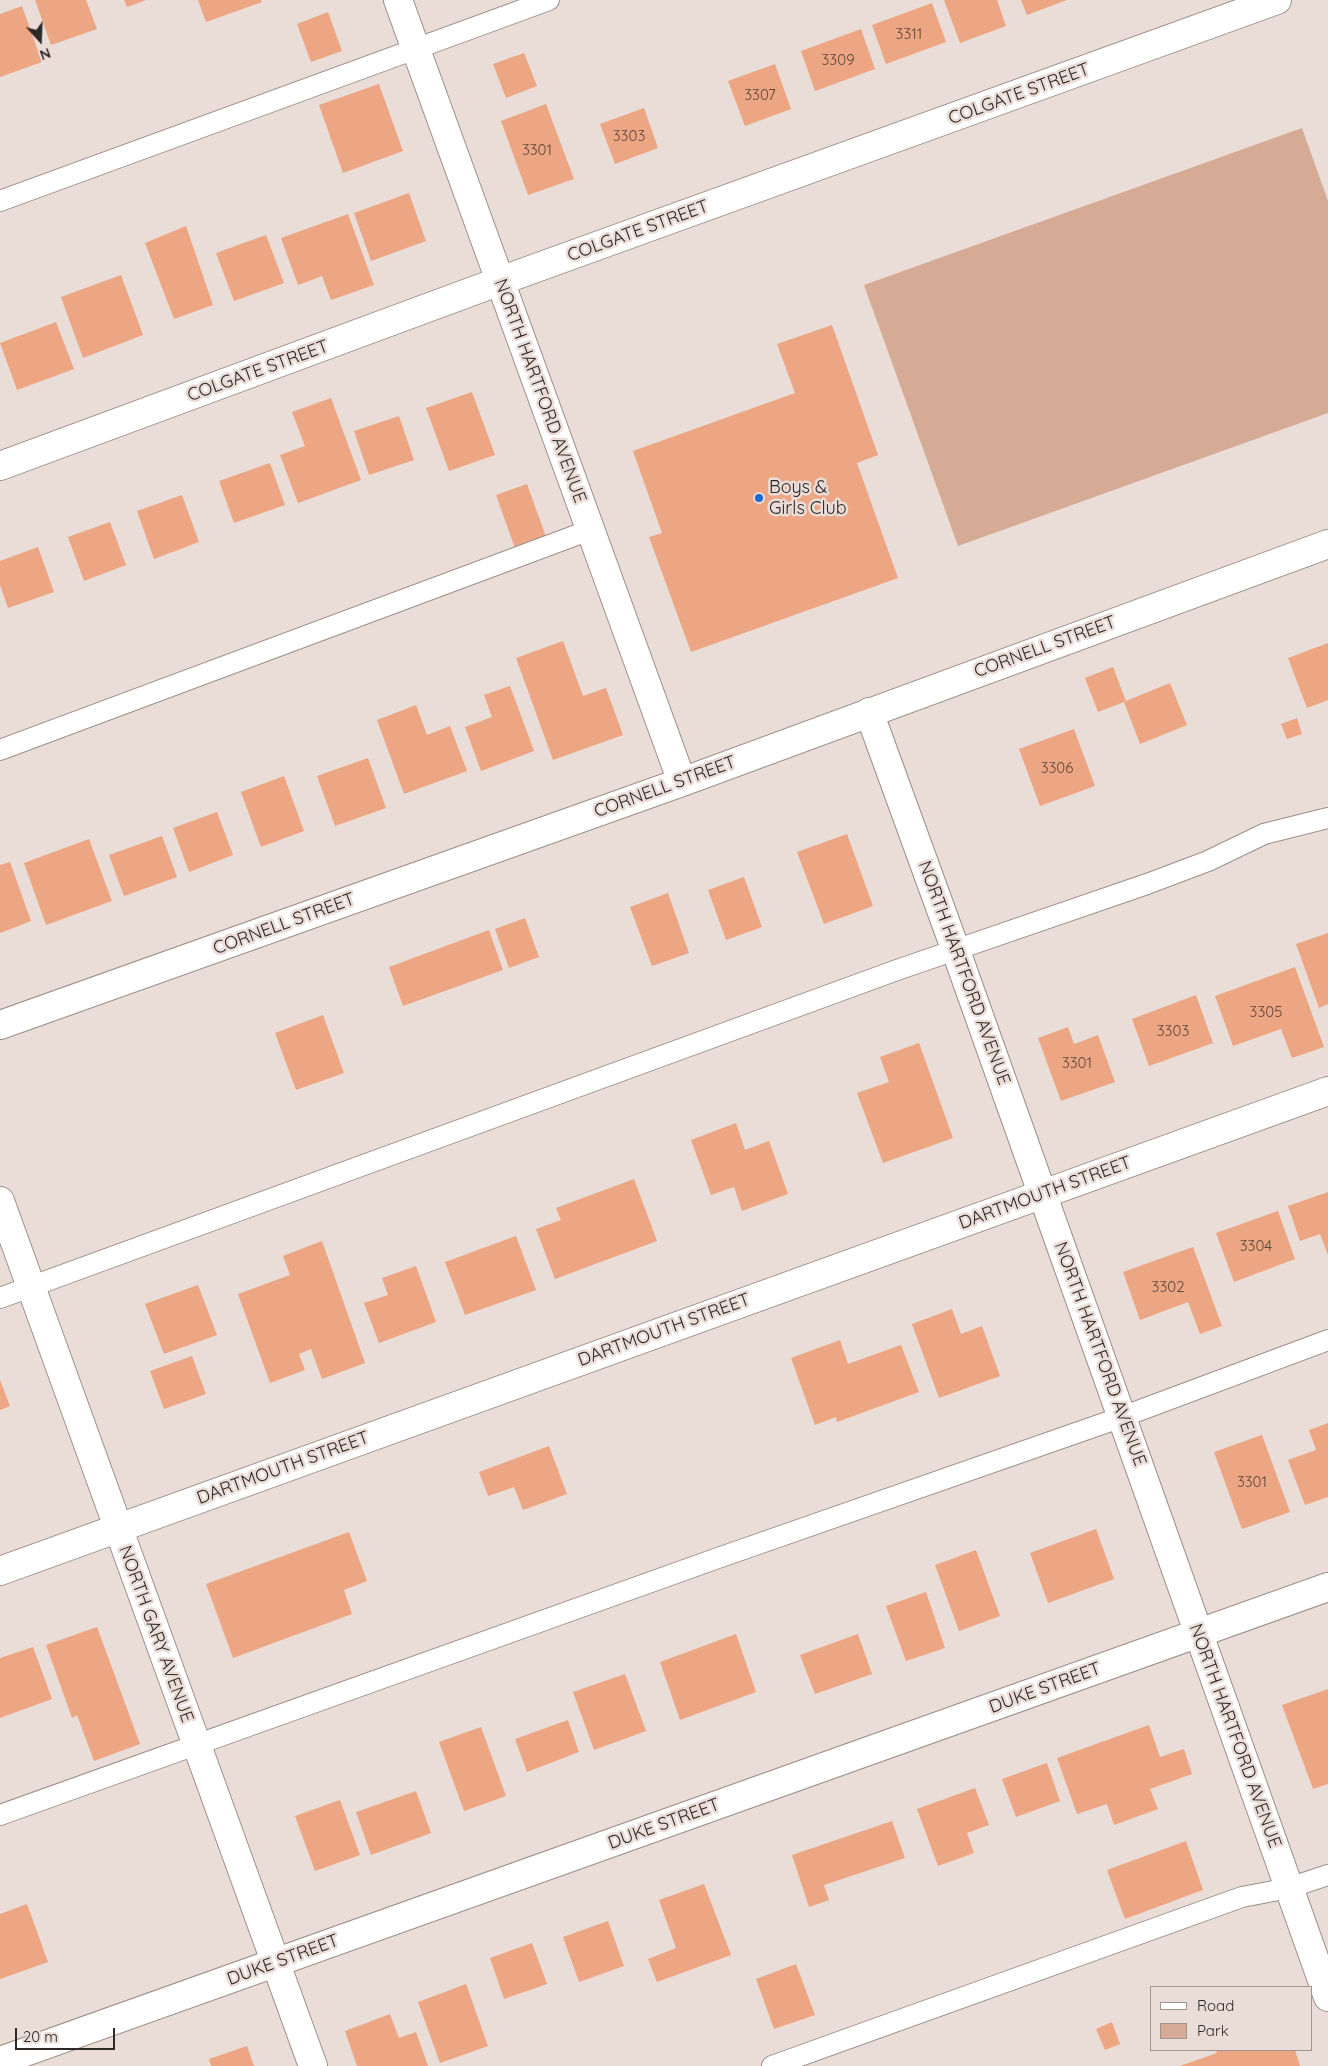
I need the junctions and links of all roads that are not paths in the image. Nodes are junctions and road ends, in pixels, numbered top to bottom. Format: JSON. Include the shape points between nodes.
{"nodes":[{"id":1,"x":398,"y":0,"type":"edge"},
{"id":2,"x":549,"y":0,"type":"edge"},
{"id":3,"x":1277,"y":0,"type":"edge"},
{"id":4,"x":415,"y":48,"type":"junction"},
{"id":5,"x":0,"y":201,"type":"edge"},
{"id":6,"x":500,"y":281,"type":"junction"},
{"id":7,"x":0,"y":466,"type":"edge"},
{"id":8,"x":590,"y":530,"type":"junction"},
{"id":9,"x":1328,"y":544,"type":"edge"},
{"id":10,"x":868,"y":712,"type":"junction"},
{"id":11,"x":0,"y":750,"type":"edge"},
{"id":12,"x":682,"y":782,"type":"junction"},
{"id":13,"x":1328,"y":818,"type":"edge"},
{"id":14,"x":956,"y":951,"type":"junction"},
{"id":15,"x":0,"y":1024,"type":"edge"},
{"id":16,"x":1328,"y":1091,"type":"edge"},
{"id":17,"x":1042,"y":1193,"type":"junction"},
{"id":18,"x":0,"y":1202,"type":"edge"},
{"id":19,"x":31,"y":1286,"type":"junction"},
{"id":20,"x":0,"y":1298,"type":"edge"},
{"id":21,"x":1328,"y":1340,"type":"edge"},
{"id":22,"x":1122,"y":1417,"type":"junction"},
{"id":23,"x":118,"y":1528,"type":"junction"},
{"id":24,"x":0,"y":1571,"type":"edge"},
{"id":25,"x":1328,"y":1587,"type":"edge"},
{"id":26,"x":1198,"y":1633,"type":"junction"},
{"id":27,"x":196,"y":1745,"type":"junction"},
{"id":28,"x":0,"y":1815,"type":"edge"},
{"id":29,"x":1328,"y":1875,"type":"edge"},
{"id":30,"x":1289,"y":1888,"type":"junction"},
{"id":31,"x":275,"y":1963,"type":"junction"},
{"id":32,"x":1328,"y":1998,"type":"edge"},
{"id":33,"x":0,"y":2061,"type":"edge"},
{"id":34,"x":313,"y":2066,"type":"edge"},
{"id":35,"x":772,"y":2066,"type":"edge"}],
"edges":[{"from":1,"to":4,"type":"street","name":"NORTH HARTFORD AVENUE"},
{"from":2,"to":4,"type":"lane"},
{"from":3,"to":6,"type":"street","name":"COLGATE STREET"},
{"from":4,"to":5,"type":"lane"},
{"from":4,"to":6,"type":"street","name":"NORTH HARTFORD AVENUE"},
{"from":6,"to":7,"type":"street","name":"COLGATE STREET"},
{"from":6,"to":8,"type":"street","name":"NORTH HARTFORD AVENUE"},
{"from":8,"to":11,"type":"lane"},
{"from":8,"to":12,"type":"street","name":"NORTH HARTFORD AVENUE"},
{"from":9,"to":10,"type":"street","name":"CORNELL STREET"},
{"from":10,"to":12,"type":"street","name":"CORNELL STREET"},
{"from":10,"to":14,"type":"street","name":"NORTH HARTFORD AVENUE"},
{"from":12,"to":15,"type":"street","name":"CORNELL STREET"},
{"from":13,"to":14,"type":"lane","via":[[1264,834],[1208,861]]},
{"from":14,"to":17,"type":"street","name":"NORTH HARTFORD AVENUE"},
{"from":14,"to":19,"type":"lane","via":[[896,970]]},
{"from":16,"to":17,"type":"street","name":"DARTMOUTH STREET"},
{"from":17,"to":22,"type":"street","name":"NORTH HARTFORD AVENUE"},
{"from":17,"to":23,"type":"street","name":"DARTMOUTH STREET"},
{"from":18,"to":19,"type":"street","name":"NORTH GARY AVENUE"},
{"from":19,"to":20,"type":"lane"},
{"from":19,"to":23,"type":"street","name":"NORTH GARY AVENUE"},
{"from":21,"to":22,"type":"lane"},
{"from":22,"to":26,"type":"street","name":"NORTH HARTFORD AVENUE"},
{"from":22,"to":27,"type":"lane"},
{"from":23,"to":24,"type":"street","name":"DARTMOUTH STREET"},
{"from":23,"to":27,"type":"street","name":"NORTH GARY AVENUE"},
{"from":25,"to":26,"type":"street","name":"DUKE STREET"},
{"from":26,"to":30,"type":"street","name":"NORTH HARTFORD AVENUE"},
{"from":26,"to":31,"type":"street","name":"DUKE STREET"},
{"from":27,"to":28,"type":"lane"},
{"from":27,"to":31,"type":"street","name":"NORTH GARY AVENUE"},
{"from":29,"to":30,"type":"lane"},
{"from":30,"to":32,"type":"street","name":"NORTH HARTFORD AVENUE"},
{"from":30,"to":35,"type":"lane","via":[[1242,1897]]},
{"from":31,"to":33,"type":"street","name":"DUKE STREET"},
{"from":31,"to":34,"type":"street","name":"NORTH GARY AVENUE"}]}
